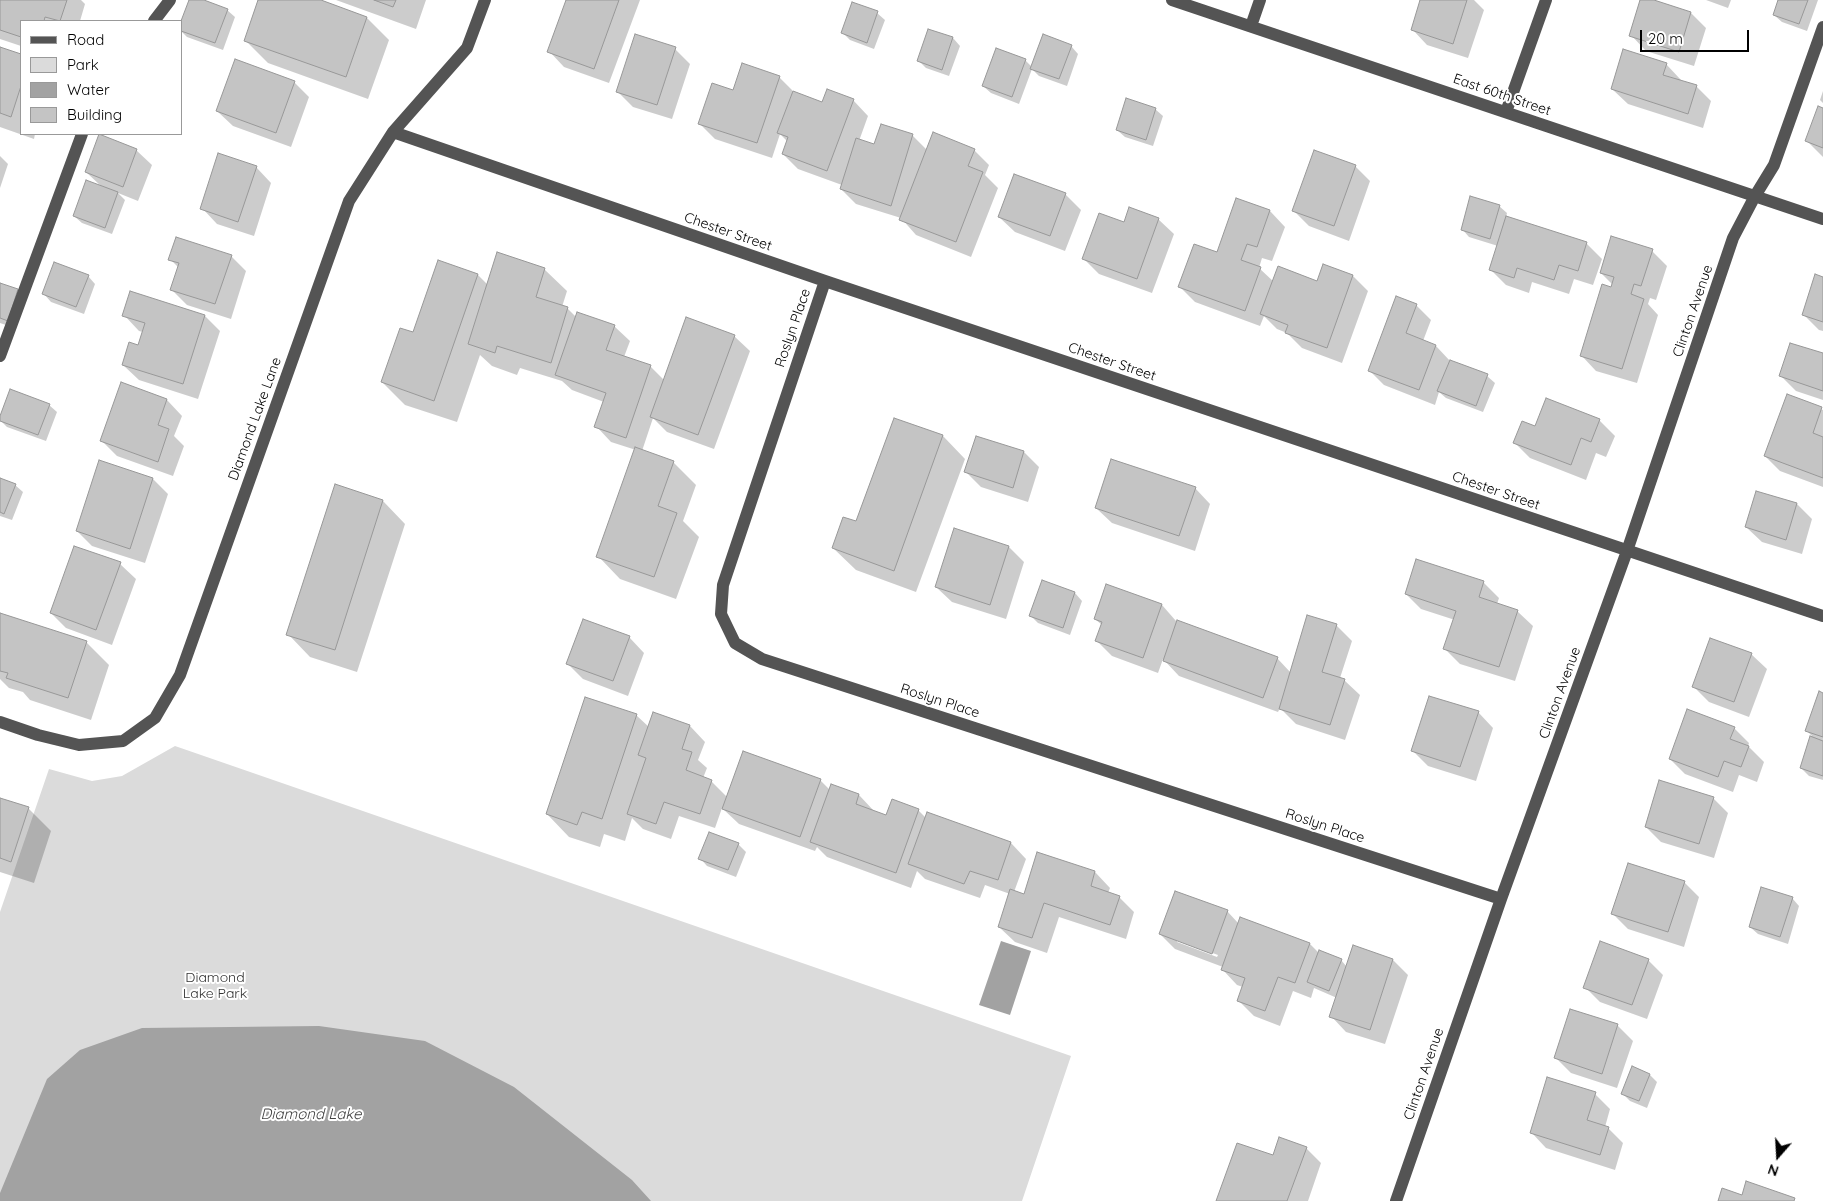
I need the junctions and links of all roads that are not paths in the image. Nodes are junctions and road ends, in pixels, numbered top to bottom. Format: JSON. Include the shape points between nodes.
{"nodes":[{"id":1,"x":170,"y":0,"type":"edge"},
{"id":2,"x":485,"y":0,"type":"edge"},
{"id":3,"x":1172,"y":0,"type":"edge"},
{"id":4,"x":1260,"y":0,"type":"edge"},
{"id":5,"x":1546,"y":0,"type":"edge"},
{"id":6,"x":155,"y":20,"type":"edge"},
{"id":7,"x":1251,"y":26,"type":"junction"},
{"id":8,"x":1823,"y":27,"type":"edge"},
{"id":9,"x":1506,"y":112,"type":"junction"},
{"id":10,"x":393,"y":132,"type":"junction"},
{"id":11,"x":82,"y":135,"type":"edge"},
{"id":12,"x":1755,"y":196,"type":"junction"},
{"id":13,"x":1823,"y":219,"type":"edge"},
{"id":14,"x":825,"y":281,"type":"junction"},
{"id":15,"x":0,"y":356,"type":"edge"},
{"id":16,"x":1628,"y":551,"type":"junction"},
{"id":17,"x":1823,"y":616,"type":"edge"},
{"id":18,"x":0,"y":722,"type":"edge"},
{"id":19,"x":1501,"y":899,"type":"junction"},
{"id":20,"x":1396,"y":1201,"type":"edge"}],
"edges":[{"from":1,"to":6,"type":"street"},
{"from":2,"to":10,"type":"street","name":"Diamond Lake Lane","via":[[467,48]]},
{"from":3,"to":7,"type":"street","name":"East 60th Street"},
{"from":4,"to":7,"type":"street"},
{"from":5,"to":9,"type":"street"},
{"from":7,"to":9,"type":"street","name":"East 60th Street"},
{"from":8,"to":12,"type":"street","name":"Clinton Avenue","via":[[1774,164]]},
{"from":9,"to":12,"type":"street","name":"East 60th Street"},
{"from":10,"to":14,"type":"street","name":"Chester Street"},
{"from":10,"to":18,"type":"street","name":"Diamond Lake Lane","via":[[349,201],[180,675],[155,718],[123,741],[79,745]]},
{"from":11,"to":15,"type":"street"},
{"from":12,"to":13,"type":"street","name":"East 60th Street"},
{"from":12,"to":16,"type":"street","name":"Clinton Avenue","via":[[1733,238]]},
{"from":14,"to":16,"type":"street","name":"Chester Street"},
{"from":14,"to":19,"type":"street","name":"Roslyn Place","via":[[723,585],[721,614],[735,643],[762,659]]},
{"from":16,"to":17,"type":"street","name":"Chester Street"},
{"from":16,"to":19,"type":"street","name":"Clinton Avenue"},
{"from":19,"to":20,"type":"street","name":"Clinton Avenue"}]}
